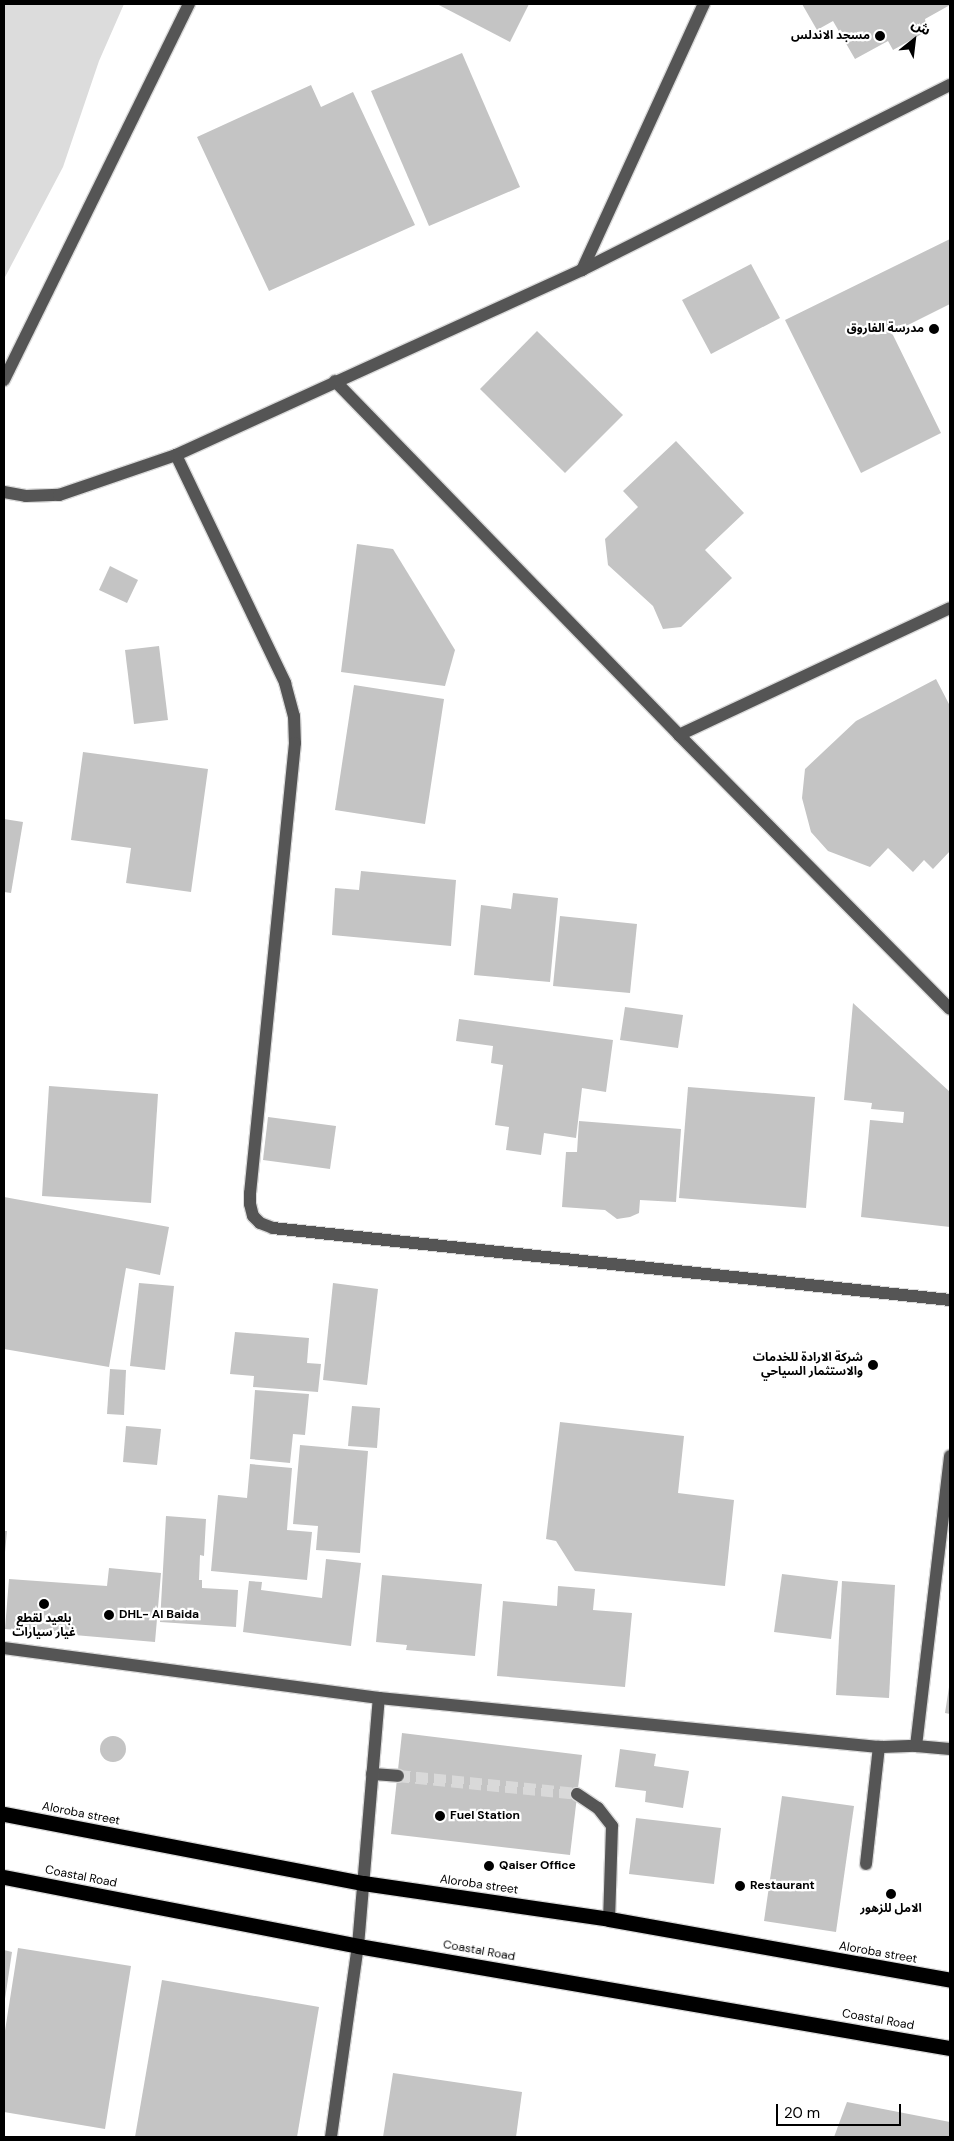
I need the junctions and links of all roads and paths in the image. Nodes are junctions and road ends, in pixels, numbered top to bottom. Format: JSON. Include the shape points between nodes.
{"nodes":[{"id":1,"x":189,"y":4,"type":"edge"},
{"id":2,"x":704,"y":4,"type":"edge"},
{"id":3,"x":950,"y":85,"type":"edge"},
{"id":4,"x":582,"y":270,"type":"junction"},
{"id":5,"x":4,"y":380,"type":"edge"},
{"id":6,"x":335,"y":381,"type":"junction"},
{"id":7,"x":176,"y":455,"type":"junction"},
{"id":8,"x":4,"y":492,"type":"edge"},
{"id":9,"x":950,"y":608,"type":"edge"},
{"id":10,"x":679,"y":735,"type":"junction"},
{"id":11,"x":950,"y":1009,"type":"edge"},
{"id":12,"x":950,"y":1300,"type":"edge"},
{"id":13,"x":950,"y":1456,"type":"edge"},
{"id":14,"x":4,"y":1648,"type":"edge"},
{"id":15,"x":379,"y":1698,"type":"junction"},
{"id":16,"x":916,"y":1746,"type":"junction"},
{"id":17,"x":879,"y":1747,"type":"junction"},
{"id":18,"x":950,"y":1749,"type":"edge"},
{"id":19,"x":372,"y":1774,"type":"junction"},
{"id":20,"x":398,"y":1776,"type":"tunnel mouth"},
{"id":21,"x":578,"y":1794,"type":"tunnel mouth"},
{"id":22,"x":4,"y":1814,"type":"edge"},
{"id":23,"x":866,"y":1864,"type":"dead end"},
{"id":24,"x":4,"y":1877,"type":"edge"},
{"id":25,"x":363,"y":1883,"type":"junction"},
{"id":26,"x":610,"y":1919,"type":"junction"},
{"id":27,"x":358,"y":1946,"type":"junction"},
{"id":28,"x":950,"y":1980,"type":"edge"},
{"id":29,"x":950,"y":2048,"type":"edge"},
{"id":30,"x":331,"y":2137,"type":"edge"}],
"edges":[{"from":1,"to":5,"type":"street"},
{"from":2,"to":4,"type":"street"},
{"from":3,"to":4,"type":"street"},
{"from":4,"to":6,"type":"street"},
{"from":6,"to":7,"type":"street"},
{"from":6,"to":10,"type":"street"},
{"from":7,"to":8,"type":"street","via":[[59,495],[26,496]]},
{"from":7,"to":12,"type":"street","via":[[286,683],[294,716],[296,743],[250,1193],[253,1216],[273,1228]]},
{"from":9,"to":10,"type":"street"},
{"from":10,"to":11,"type":"street"},
{"from":13,"to":16,"type":"street"},
{"from":14,"to":15,"type":"street"},
{"from":15,"to":17,"type":"street"},
{"from":15,"to":19,"type":"street"},
{"from":16,"to":17,"type":"street"},
{"from":16,"to":18,"type":"street"},
{"from":17,"to":23,"type":"street"},
{"from":19,"to":20,"type":"street"},
{"from":19,"to":25,"type":"street"},
{"from":21,"to":26,"type":"street","via":[[598,1808],[612,1826]]},
{"from":22,"to":25,"type":"highway","name":"Aloroba street"},
{"from":24,"to":27,"type":"highway","name":"Coastal Road"},
{"from":25,"to":26,"type":"highway","name":"Aloroba street"},
{"from":25,"to":27,"type":"street"},
{"from":26,"to":28,"type":"highway","name":"Aloroba street"},
{"from":27,"to":29,"type":"highway","name":"Coastal Road"},
{"from":27,"to":30,"type":"street"}]}
